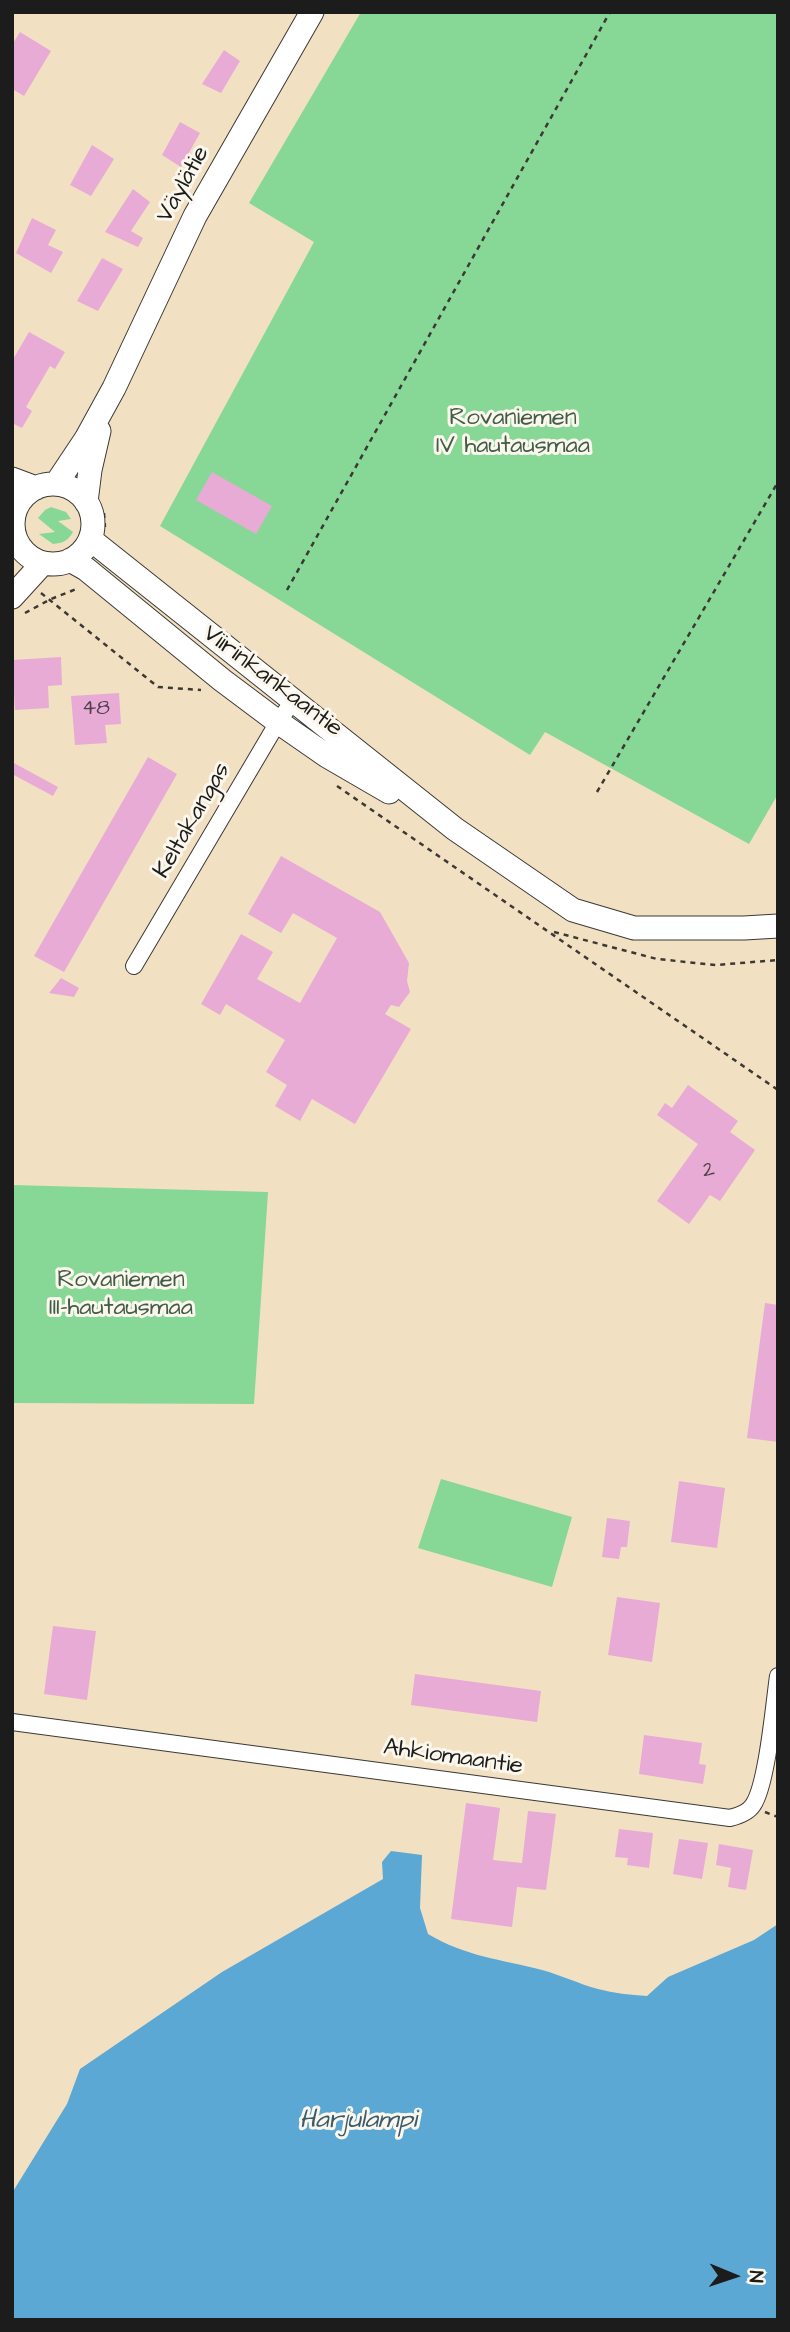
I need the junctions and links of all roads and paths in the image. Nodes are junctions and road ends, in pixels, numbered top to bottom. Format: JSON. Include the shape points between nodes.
{"nodes":[{"id":1,"x":312,"y":12,"type":"edge"},
{"id":2,"x":610,"y":12,"type":"edge"},
{"id":3,"x":114,"y":388,"type":"junction"},
{"id":4,"x":12,"y":479,"type":"edge"},
{"id":5,"x":778,"y":482,"type":"edge"},
{"id":6,"x":46,"y":486,"type":"junction"},
{"id":7,"x":95,"y":504,"type":"junction"},
{"id":8,"x":98,"y":533,"type":"junction"},
{"id":9,"x":14,"y":537,"type":"edge"},
{"id":10,"x":70,"y":560,"type":"junction"},
{"id":11,"x":43,"y":563,"type":"junction"},
{"id":12,"x":84,"y":587,"type":"dead end"},
{"id":13,"x":286,"y":590,"type":"dead end"},
{"id":14,"x":38,"y":591,"type":"dead end"},
{"id":15,"x":51,"y":599,"type":"junction"},
{"id":16,"x":19,"y":605,"type":"edge"},
{"id":17,"x":204,"y":690,"type":"dead end"},
{"id":18,"x":293,"y":701,"type":"junction"},
{"id":19,"x":278,"y":722,"type":"junction"},
{"id":20,"x":327,"y":779,"type":"dead end"},
{"id":21,"x":597,"y":792,"type":"dead end"},
{"id":22,"x":454,"y":829,"type":"junction"},
{"id":23,"x":778,"y":926,"type":"edge"},
{"id":24,"x":550,"y":931,"type":"junction"},
{"id":25,"x":778,"y":960,"type":"edge"},
{"id":26,"x":134,"y":966,"type":"dead end"},
{"id":27,"x":778,"y":1090,"type":"edge"},
{"id":28,"x":778,"y":1676,"type":"edge"},
{"id":29,"x":12,"y":1722,"type":"edge"}],
"edges":[{"from":1,"to":3,"type":"street","name":"Väylätie","via":[[195,216]]},
{"from":2,"to":13,"type":"path"},
{"from":3,"to":6,"type":"street","name":"Väylätie","via":[[86,439]]},
{"from":3,"to":7,"type":"street","name":"Väylätie","via":[[96,440]]},
{"from":4,"to":6,"type":"street"},
{"from":5,"to":21,"type":"path"},
{"from":6,"to":7,"type":"street","via":[[68,487]]},
{"from":6,"to":9,"type":"street","via":[[22,498],[14,514]]},
{"from":7,"to":8,"type":"path"},
{"from":7,"to":8,"type":"street","via":[[91,514]]},
{"from":8,"to":10,"type":"street"},
{"from":8,"to":18,"type":"street","name":"Viirinkankaantie"},
{"from":9,"to":11,"type":"street","via":[[33,559]]},
{"from":10,"to":11,"type":"street"},
{"from":10,"to":19,"type":"street","name":"Viirinkankaantie"},
{"from":11,"to":16,"type":"street"},
{"from":12,"to":15,"type":"path"},
{"from":14,"to":15,"type":"path"},
{"from":15,"to":16,"type":"path"},
{"from":15,"to":17,"type":"path","via":[[158,687]]},
{"from":18,"to":19,"type":"street","name":"Keltakangas"},
{"from":18,"to":22,"type":"street","name":"Viirinkankaantie"},
{"from":19,"to":22,"type":"street","name":"Viirinkankaantie","via":[[327,757]]},
{"from":19,"to":26,"type":"street","name":"Keltakangas"},
{"from":20,"to":24,"type":"path"},
{"from":22,"to":23,"type":"street","name":"Viirinkankaantie","via":[[573,910],[634,928]]},
{"from":24,"to":25,"type":"path","via":[[657,959],[716,965]]},
{"from":24,"to":27,"type":"path"},
{"from":28,"to":29,"type":"street","name":"Ahkiomaantie","via":[[761,1784],[753,1806],[730,1818]]}]}
